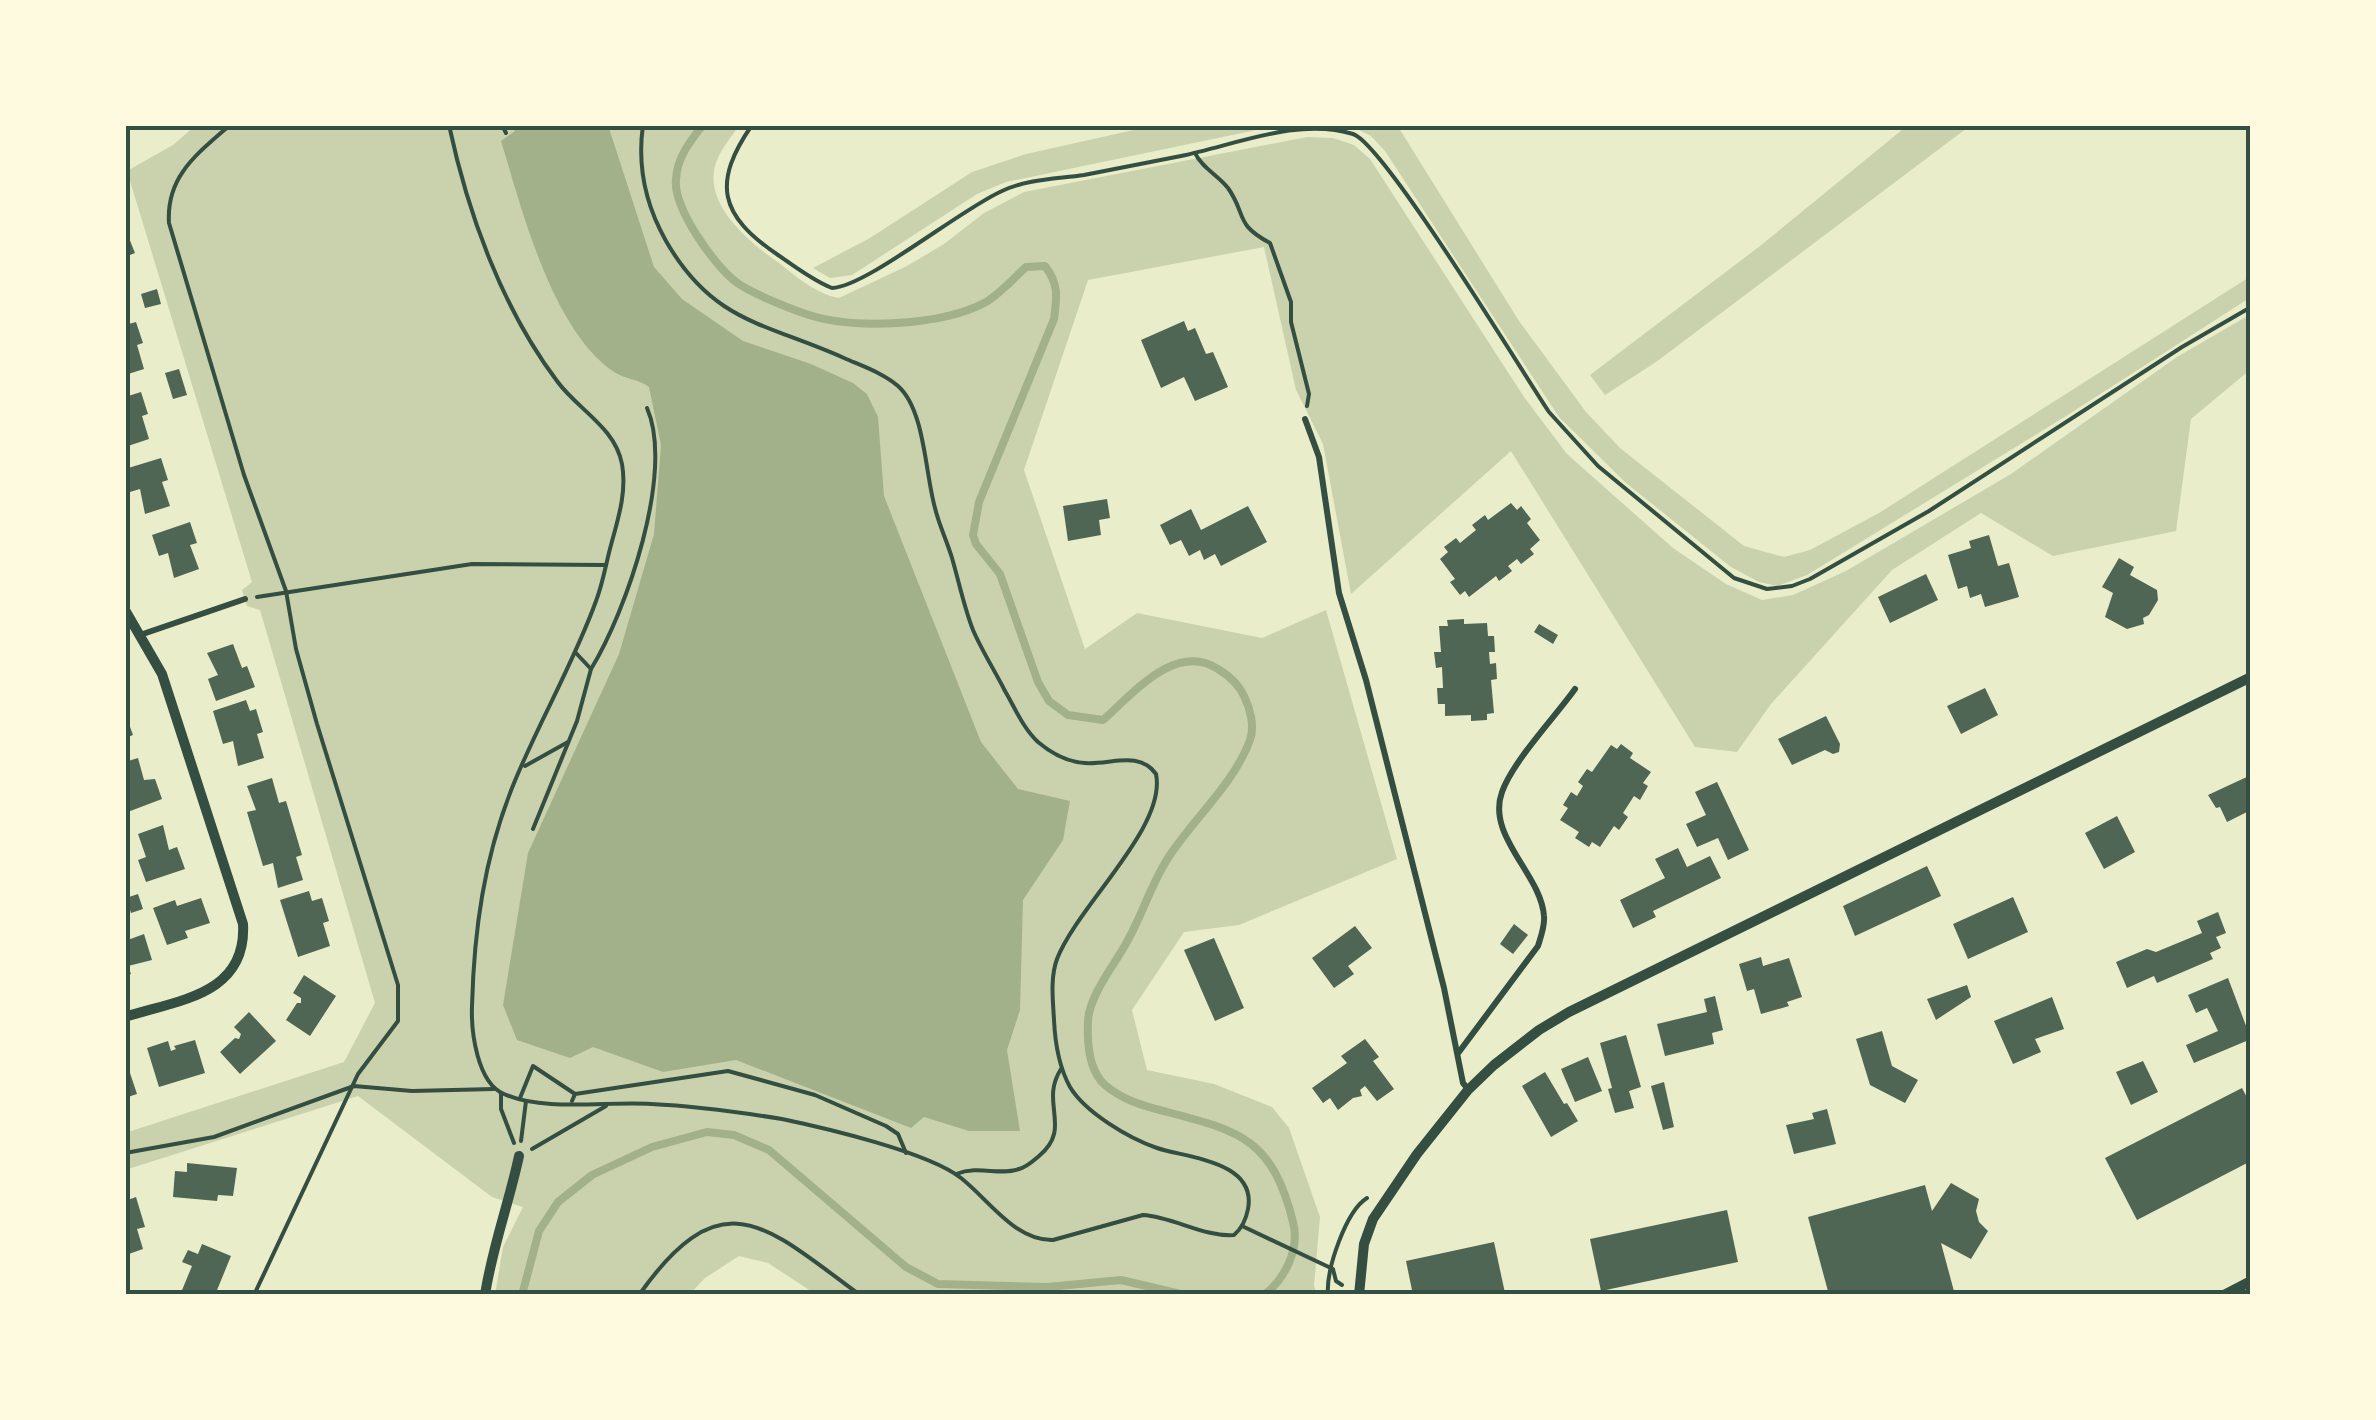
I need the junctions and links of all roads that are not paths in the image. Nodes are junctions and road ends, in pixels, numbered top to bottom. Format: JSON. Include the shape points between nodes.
{"nodes":[{"id":1,"x":1306,"y":419,"type":"road end"},
{"id":2,"x":244,"y":599,"type":"road end"},
{"id":3,"x":125,"y":610,"type":"edge"},
{"id":4,"x":140,"y":634,"type":"junction"},
{"id":5,"x":2251,"y":677,"type":"edge"},
{"id":6,"x":1576,"y":690,"type":"dead end"},
{"id":7,"x":125,"y":1017,"type":"edge"},
{"id":8,"x":1458,"y":1053,"type":"junction"},
{"id":9,"x":1468,"y":1090,"type":"junction"},
{"id":10,"x":519,"y":1156,"type":"road end"},
{"id":11,"x":2251,"y":1282,"type":"edge"},
{"id":12,"x":485,"y":1295,"type":"edge"},
{"id":13,"x":1359,"y":1295,"type":"edge"},
{"id":14,"x":2224,"y":1295,"type":"edge"}],
"edges":[{"from":1,"to":8,"type":"lane","via":[[1339,594]]},
{"from":2,"to":4,"type":"lane"},
{"from":3,"to":4,"type":"street"},
{"from":4,"to":7,"type":"street","via":[[162,674],[244,936],[234,969],[215,987]]},
{"from":5,"to":9,"type":"street","via":[[1568,1012]]},
{"from":6,"to":8,"type":"lane","via":[[1510,776],[1498,808],[1542,907],[1538,946]]},
{"from":8,"to":9,"type":"lane"},
{"from":9,"to":13,"type":"street","via":[[1373,1218]]},
{"from":10,"to":12,"type":"street"},
{"from":11,"to":14,"type":"street"}]}
